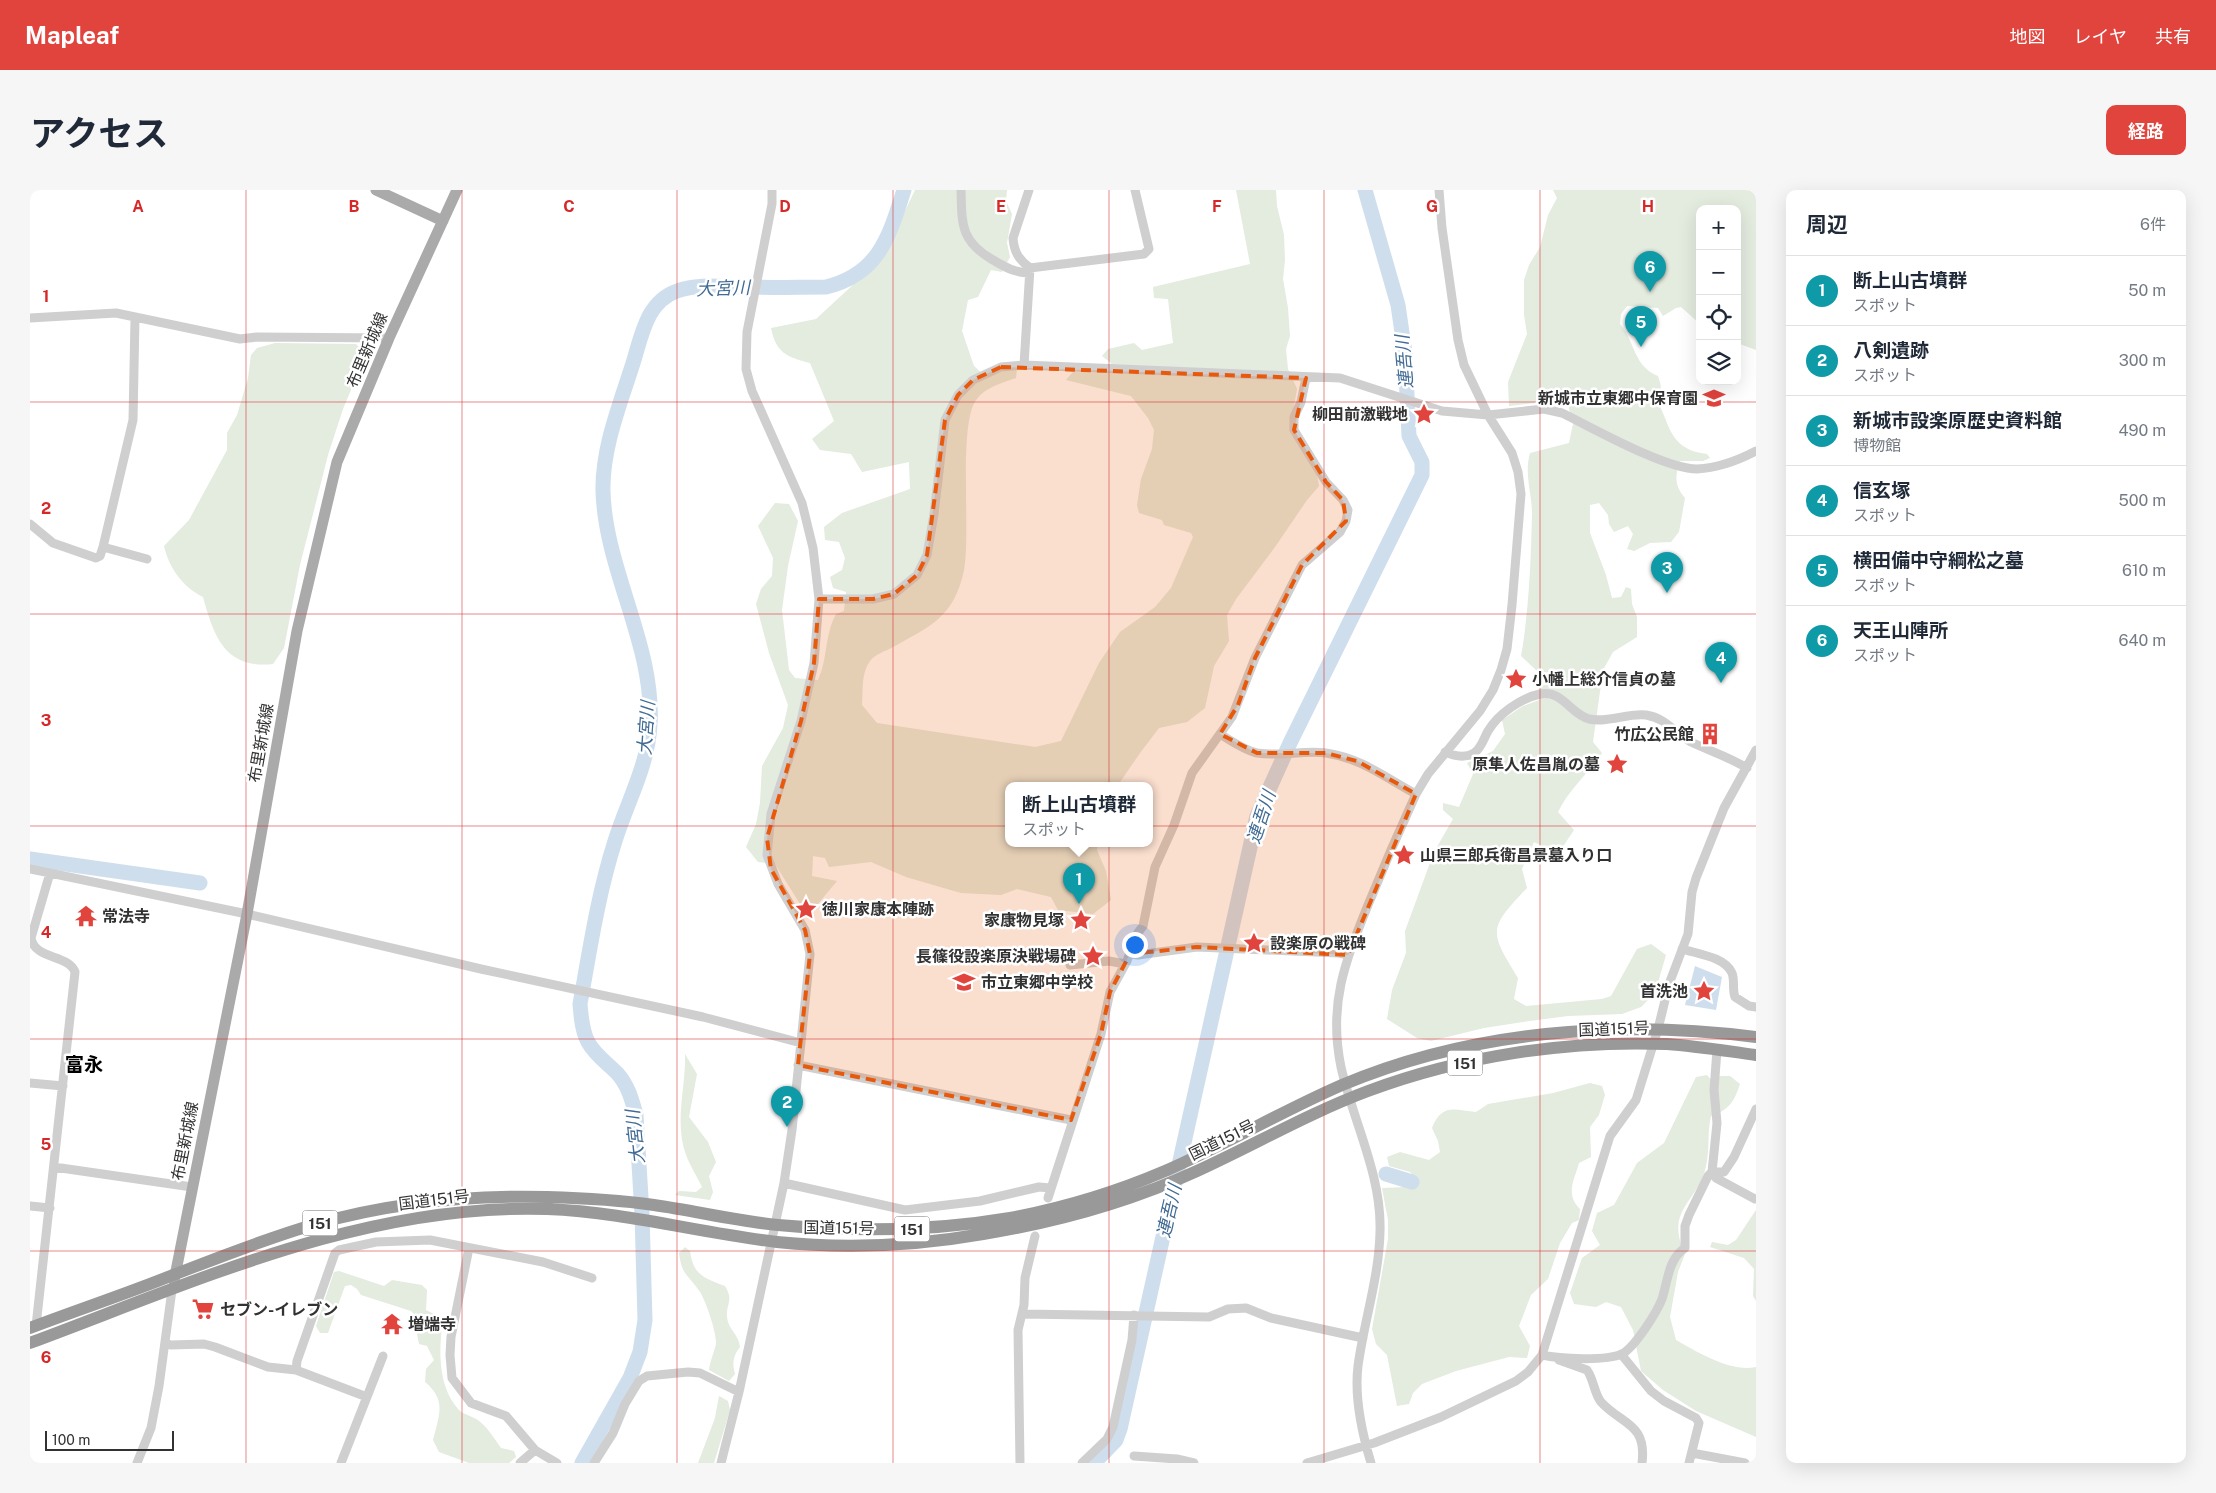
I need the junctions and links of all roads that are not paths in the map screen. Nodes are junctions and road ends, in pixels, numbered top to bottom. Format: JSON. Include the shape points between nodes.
{"nodes":[{"id":1,"x":376,"y":190,"type":"edge"},
{"id":2,"x":457,"y":190,"type":"edge"},
{"id":3,"x":772,"y":190,"type":"edge"},
{"id":4,"x":961,"y":190,"type":"edge"},
{"id":5,"x":1028,"y":190,"type":"edge"},
{"id":6,"x":1135,"y":190,"type":"edge"},
{"id":7,"x":1439,"y":190,"type":"edge"},
{"id":8,"x":443,"y":221,"type":"junction"},
{"id":9,"x":1030,"y":271,"type":"junction"},
{"id":10,"x":30,"y":318,"type":"edge"},
{"id":11,"x":135,"y":318,"type":"junction"},
{"id":12,"x":389,"y":338,"type":"junction"},
{"id":13,"x":1024,"y":365,"type":"junction"},
{"id":14,"x":1306,"y":378,"type":"junction"},
{"id":15,"x":1488,"y":415,"type":"junction"},
{"id":16,"x":1756,"y":451,"type":"edge"},
{"id":17,"x":30,"y":524,"type":"edge"},
{"id":18,"x":103,"y":547,"type":"junction"},
{"id":19,"x":147,"y":559,"type":"dead end"},
{"id":20,"x":819,"y":600,"type":"junction"},
{"id":21,"x":1220,"y":734,"type":"junction"},
{"id":22,"x":1756,"y":750,"type":"edge"},
{"id":23,"x":1445,"y":752,"type":"junction"},
{"id":24,"x":1747,"y":768,"type":"junction"},
{"id":25,"x":1416,"y":794,"type":"junction"},
{"id":26,"x":30,"y":869,"type":"edge"},
{"id":27,"x":50,"y":873,"type":"junction"},
{"id":28,"x":247,"y":914,"type":"junction"},
{"id":29,"x":1682,"y":949,"type":"junction"},
{"id":30,"x":1130,"y":954,"type":"junction"},
{"id":31,"x":1348,"y":955,"type":"junction"},
{"id":32,"x":1070,"y":964,"type":"dead end"},
{"id":33,"x":1125,"y":964,"type":"junction"},
{"id":34,"x":1756,"y":1007,"type":"edge"},
{"id":35,"x":1658,"y":1029,"type":"junction"},
{"id":36,"x":1756,"y":1037,"type":"edge"},
{"id":37,"x":801,"y":1043,"type":"junction"},
{"id":38,"x":1653,"y":1044,"type":"junction"},
{"id":39,"x":1717,"y":1050,"type":"junction"},
{"id":40,"x":1756,"y":1055,"type":"edge"},
{"id":41,"x":798,"y":1065,"type":"junction"},
{"id":42,"x":30,"y":1083,"type":"edge"},
{"id":43,"x":1346,"y":1084,"type":"junction"},
{"id":44,"x":63,"y":1086,"type":"junction"},
{"id":45,"x":1350,"y":1098,"type":"junction"},
{"id":46,"x":1756,"y":1109,"type":"edge"},
{"id":47,"x":1072,"y":1120,"type":"junction"},
{"id":48,"x":54,"y":1167,"type":"junction"},
{"id":49,"x":1712,"y":1172,"type":"junction"},
{"id":50,"x":784,"y":1183,"type":"junction"},
{"id":51,"x":192,"y":1187,"type":"junction"},
{"id":52,"x":1051,"y":1188,"type":"junction"},
{"id":53,"x":1048,"y":1198,"type":"dead end"},
{"id":54,"x":1755,"y":1199,"type":"dead end"},
{"id":55,"x":30,"y":1206,"type":"edge"},
{"id":56,"x":50,"y":1208,"type":"junction"},
{"id":57,"x":774,"y":1224,"type":"junction"},
{"id":58,"x":1035,"y":1236,"type":"dead end"},
{"id":59,"x":770,"y":1241,"type":"junction"},
{"id":60,"x":470,"y":1248,"type":"junction"},
{"id":61,"x":174,"y":1275,"type":"junction"},
{"id":62,"x":592,"y":1278,"type":"dead end"},
{"id":63,"x":172,"y":1290,"type":"junction"},
{"id":64,"x":1023,"y":1314,"type":"junction"},
{"id":65,"x":1136,"y":1315,"type":"junction"},
{"id":66,"x":33,"y":1327,"type":"edge"},
{"id":67,"x":1363,"y":1338,"type":"junction"},
{"id":68,"x":30,"y":1343,"type":"edge"},
{"id":69,"x":165,"y":1343,"type":"junction"},
{"id":70,"x":1621,"y":1354,"type":"junction"},
{"id":71,"x":1542,"y":1355,"type":"junction"},
{"id":72,"x":383,"y":1356,"type":"dead end"},
{"id":73,"x":1554,"y":1357,"type":"junction"},
{"id":74,"x":296,"y":1370,"type":"junction"},
{"id":75,"x":740,"y":1392,"type":"junction"},
{"id":76,"x":367,"y":1396,"type":"junction"},
{"id":77,"x":1366,"y":1446,"type":"junction"},
{"id":78,"x":535,"y":1450,"type":"junction"},
{"id":79,"x":1692,"y":1453,"type":"junction"},
{"id":80,"x":1134,"y":1456,"type":"dead end"},
{"id":81,"x":725,"y":1462,"type":"edge"},
{"id":82,"x":137,"y":1463,"type":"edge"},
{"id":83,"x":341,"y":1463,"type":"edge"},
{"id":84,"x":520,"y":1463,"type":"edge"},
{"id":85,"x":557,"y":1463,"type":"edge"},
{"id":86,"x":594,"y":1463,"type":"edge"},
{"id":87,"x":1020,"y":1463,"type":"edge"},
{"id":88,"x":1082,"y":1463,"type":"edge"},
{"id":89,"x":1194,"y":1463,"type":"edge"},
{"id":90,"x":1307,"y":1463,"type":"edge"},
{"id":91,"x":1372,"y":1463,"type":"edge"},
{"id":92,"x":1642,"y":1463,"type":"edge"},
{"id":93,"x":1689,"y":1463,"type":"edge"},
{"id":94,"x":1745,"y":1463,"type":"edge"}],
"edges":[{"from":1,"to":8,"type":"main road"},
{"from":2,"to":8,"type":"main road","name":"布里新城線"},
{"from":3,"to":20,"type":"street","via":[[745,350],[746,369],[804,510],[813,548]]},
{"from":4,"to":9,"type":"street","via":[[962,220],[968,239],[977,251],[1013,272]]},
{"from":5,"to":9,"type":"street","via":[[1014,246]]},
{"from":6,"to":9,"type":"street","via":[[1149,250],[1144,254]]},
{"from":7,"to":15,"type":"street","via":[[1458,340],[1464,364]]},
{"from":8,"to":12,"type":"main road","name":"布里新城線"},
{"from":9,"to":13,"type":"street"},
{"from":10,"to":11,"type":"street","via":[[116,313]]},
{"from":11,"to":12,"type":"street","via":[[240,339]]},
{"from":11,"to":18,"type":"street","via":[[133,420]]},
{"from":12,"to":28,"type":"main road","name":"布里新城線","via":[[337,462],[297,631]]},
{"from":13,"to":14,"type":"street"},
{"from":13,"to":20,"type":"street","via":[[1001,367],[973,380],[958,395],[945,420],[927,555],[916,575],[894,594],[872,599]]},
{"from":14,"to":15,"type":"street","via":[[1346,379],[1442,411]]},
{"from":14,"to":21,"type":"street","via":[[1294,417],[1294,430],[1326,482],[1343,500],[1348,510],[1346,521],[1340,532],[1302,565],[1255,658],[1238,705]]},
{"from":15,"to":16,"type":"street","via":[[1550,409],[1651,456],[1696,469],[1739,459]]},
{"from":15,"to":23,"type":"street","via":[[1512,453],[1521,494],[1507,649],[1493,690],[1480,711]]},
{"from":17,"to":18,"type":"street","via":[[53,543],[96,558]]},
{"from":18,"to":19,"type":"street"},
{"from":20,"to":37,"type":"street","via":[[814,663],[767,838],[771,869],[805,930],[810,954]]},
{"from":21,"to":25,"type":"street","via":[[1257,753],[1326,753],[1357,761]]},
{"from":21,"to":30,"type":"street","via":[[1192,773],[1155,867],[1146,917]]},
{"from":22,"to":24,"type":"street"},
{"from":23,"to":24,"type":"street","via":[[1465,757],[1475,753],[1497,720],[1530,697],[1554,694],[1588,719],[1644,715],[1657,718],[1690,741]]},
{"from":23,"to":25,"type":"street"},
{"from":24,"to":29,"type":"street","via":[[1724,808],[1696,878],[1688,934]]},
{"from":25,"to":31,"type":"street"},
{"from":26,"to":27,"type":"street"},
{"from":27,"to":28,"type":"street"},
{"from":27,"to":44,"type":"street","via":[[31,938],[36,949],[70,965],[76,972]]},
{"from":28,"to":37,"type":"street","via":[[703,1017]]},
{"from":28,"to":51,"type":"main road","name":"布里新城線"},
{"from":29,"to":34,"type":"street","via":[[1723,962],[1733,976],[1735,997]]},
{"from":29,"to":35,"type":"street"},
{"from":30,"to":31,"type":"street","via":[[1222,947]]},
{"from":30,"to":33,"type":"street"},
{"from":31,"to":43,"type":"street","via":[[1336,1012],[1338,1049]]},
{"from":32,"to":33,"type":"street","via":[[1109,961]]},
{"from":33,"to":47,"type":"street","via":[[1110,992],[1101,1034]]},
{"from":35,"to":36,"type":"highway","name":"国道151号","number":"151"},
{"from":35,"to":38,"type":"street"},
{"from":35,"to":43,"type":"highway","name":"国道151号","number":"151","via":[[1543,1034],[1499,1041],[1405,1063]]},
{"from":37,"to":41,"type":"street"},
{"from":38,"to":39,"type":"highway","name":"国道151号","number":"151"},
{"from":38,"to":45,"type":"highway","name":"国道151号","number":"151","via":[[1596,1045],[1501,1056],[1411,1077]]},
{"from":38,"to":71,"type":"street","via":[[1636,1100],[1610,1136]]},
{"from":39,"to":40,"type":"highway","name":"国道151号","number":"151"},
{"from":39,"to":49,"type":"street","via":[[1714,1090],[1717,1123]]},
{"from":41,"to":47,"type":"street"},
{"from":41,"to":50,"type":"street"},
{"from":42,"to":44,"type":"street"},
{"from":43,"to":45,"type":"street"},
{"from":43,"to":57,"type":"highway","name":"国道151号","number":"151","via":[[1165,1170],[1085,1200],[976,1224],[906,1229]]},
{"from":44,"to":48,"type":"street"},
{"from":45,"to":59,"type":"highway","name":"国道151号","number":"151","via":[[1164,1185],[1057,1220],[963,1237],[887,1246]]},
{"from":45,"to":67,"type":"street","via":[[1376,1191],[1380,1230],[1378,1263]]},
{"from":46,"to":49,"type":"street","via":[[1734,1158],[1724,1172]]},
{"from":47,"to":52,"type":"street"},
{"from":48,"to":51,"type":"street"},
{"from":48,"to":56,"type":"street"},
{"from":49,"to":54,"type":"street","via":[[1716,1178]]},
{"from":49,"to":70,"type":"street","via":[[1689,1215],[1685,1246],[1671,1264],[1660,1303],[1634,1343]]},
{"from":50,"to":52,"type":"street","via":[[906,1210],[980,1201],[1039,1187]]},
{"from":50,"to":57,"type":"street"},
{"from":51,"to":61,"type":"main road","name":"布里新城線"},
{"from":52,"to":53,"type":"street"},
{"from":55,"to":56,"type":"street"},
{"from":56,"to":66,"type":"street"},
{"from":57,"to":59,"type":"street"},
{"from":57,"to":61,"type":"highway","name":"国道151号","number":"151","via":[[626,1202],[515,1197],[454,1200],[387,1209],[321,1223]]},
{"from":58,"to":64,"type":"street","via":[[1025,1278]]},
{"from":59,"to":63,"type":"highway","name":"国道151号","number":"151","via":[[626,1216],[545,1209],[426,1215],[333,1236]]},
{"from":59,"to":75,"type":"street"},
{"from":60,"to":62,"type":"street","via":[[543,1262]]},
{"from":60,"to":74,"type":"street","via":[[416,1239],[376,1242],[339,1250],[335,1253]]},
{"from":60,"to":78,"type":"street","via":[[451,1337],[452,1378],[471,1403],[506,1416]]},
{"from":61,"to":63,"type":"main road","name":"布里新城線"},
{"from":61,"to":66,"type":"highway","name":"国道151号","number":"151"},
{"from":63,"to":68,"type":"highway","name":"国道151号","number":"151"},
{"from":63,"to":69,"type":"street"},
{"from":64,"to":65,"type":"street"},
{"from":64,"to":87,"type":"street","via":[[1018,1330],[1017,1356]]},
{"from":65,"to":67,"type":"street","via":[[1209,1317],[1228,1309],[1246,1308],[1271,1318]]},
{"from":65,"to":88,"type":"street","via":[[1113,1427],[1107,1439]]},
{"from":67,"to":77,"type":"street","via":[[1358,1393]]},
{"from":69,"to":74,"type":"street","via":[[204,1344],[268,1367]]},
{"from":69,"to":82,"type":"street","via":[[150,1428]]},
{"from":70,"to":73,"type":"street","via":[[1607,1358]]},
{"from":70,"to":79,"type":"street","via":[[1651,1391],[1696,1418],[1699,1423]]},
{"from":71,"to":73,"type":"street"},
{"from":71,"to":77,"type":"street","via":[[1516,1381],[1441,1417]]},
{"from":72,"to":76,"type":"street"},
{"from":73,"to":92,"type":"street","via":[[1587,1370],[1600,1401],[1635,1430],[1641,1439]]},
{"from":74,"to":76,"type":"street"},
{"from":75,"to":81,"type":"street"},
{"from":75,"to":86,"type":"street","via":[[700,1373],[647,1376],[639,1381]]},
{"from":76,"to":83,"type":"street"},
{"from":77,"to":90,"type":"street"},
{"from":77,"to":91,"type":"street"},
{"from":78,"to":84,"type":"street"},
{"from":78,"to":85,"type":"street"},
{"from":79,"to":93,"type":"street"},
{"from":79,"to":94,"type":"street"},
{"from":80,"to":89,"type":"street"}]}
